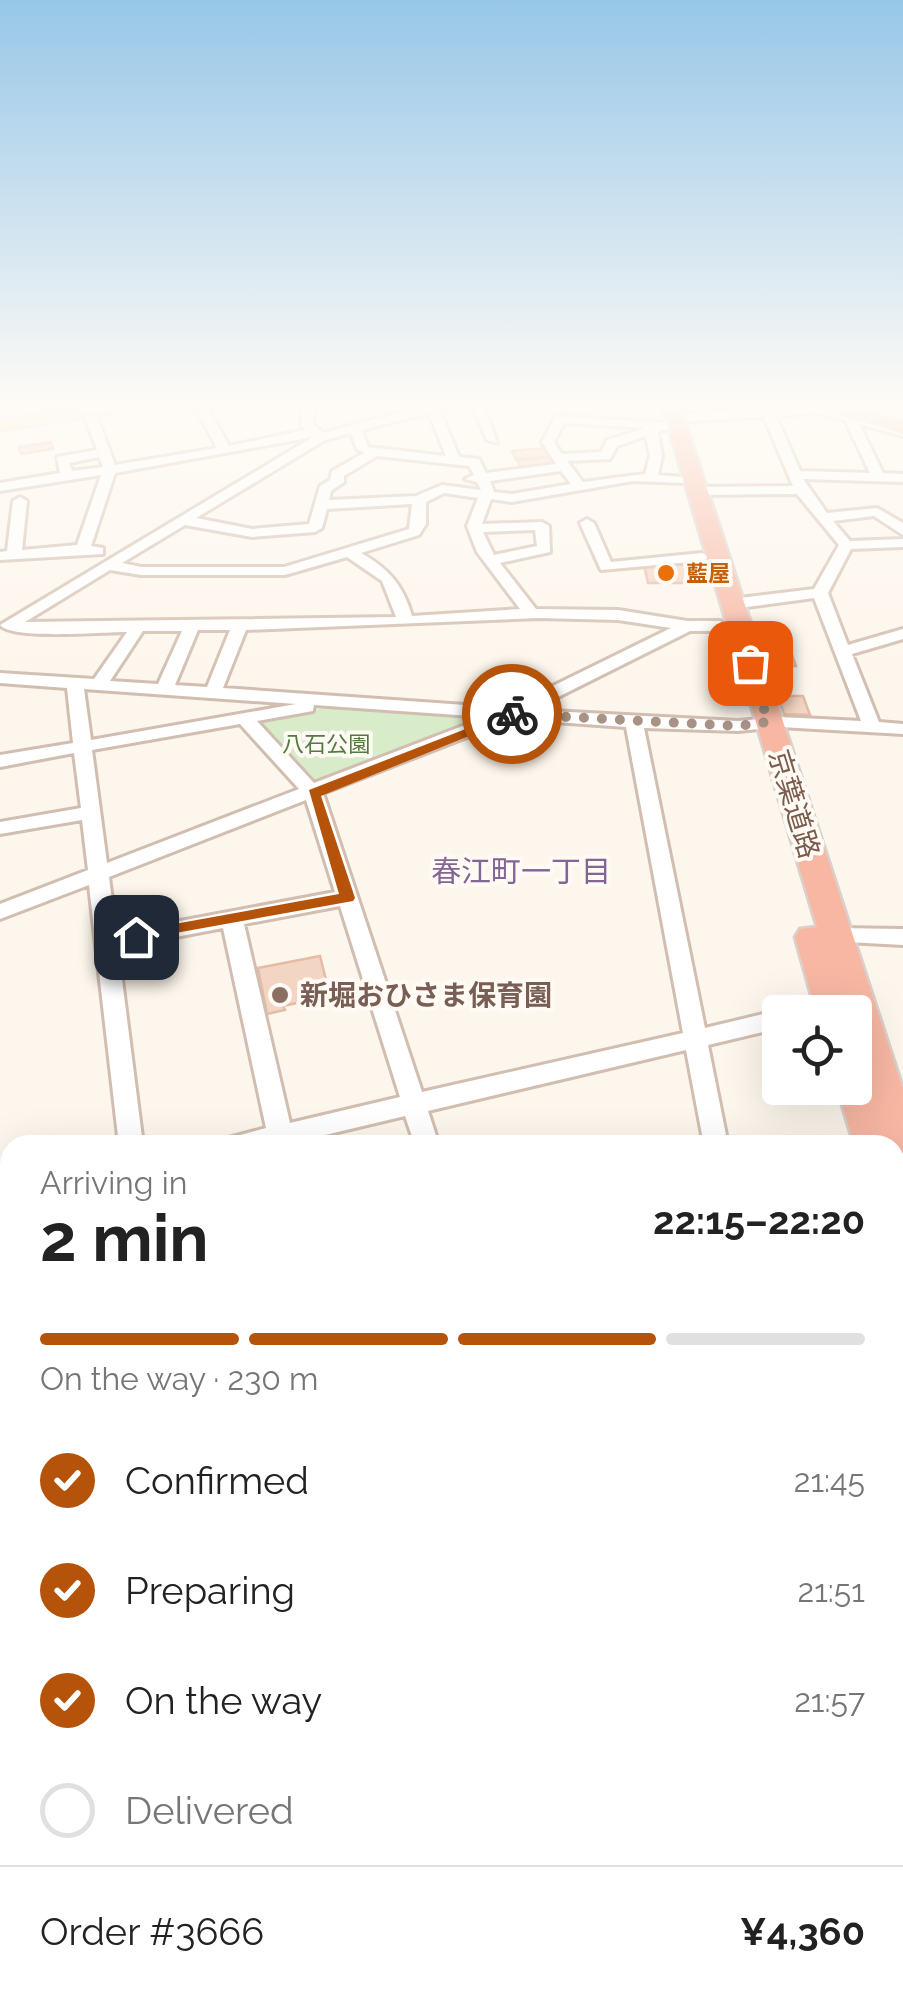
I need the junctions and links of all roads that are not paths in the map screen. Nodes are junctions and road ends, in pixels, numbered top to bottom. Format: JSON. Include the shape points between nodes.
{"nodes":[{"id":1,"x":100,"y":497,"type":"edge"},
{"id":2,"x":219,"y":497,"type":"edge"},
{"id":3,"x":322,"y":497,"type":"edge"},
{"id":4,"x":425,"y":497,"type":"edge"},
{"id":5,"x":487,"y":497,"type":"edge"},
{"id":6,"x":690,"y":497,"type":"edge"},
{"id":7,"x":692,"y":497,"type":"edge"},
{"id":8,"x":807,"y":497,"type":"edge"},
{"id":9,"x":419,"y":500,"type":"junction"},
{"id":10,"x":20,"y":502,"type":"dead end"},
{"id":11,"x":320,"y":504,"type":"junction"},
{"id":12,"x":825,"y":518,"type":"junction"},
{"id":13,"x":184,"y":520,"type":"junction"},
{"id":14,"x":587,"y":523,"type":"dead end"},
{"id":15,"x":475,"y":528,"type":"junction"},
{"id":16,"x":903,"y":531,"type":"edge"},
{"id":17,"x":903,"y":542,"type":"edge"},
{"id":18,"x":846,"y":545,"type":"junction"},
{"id":19,"x":83,"y":549,"type":"junction"},
{"id":20,"x":282,"y":550,"type":"junction"},
{"id":21,"x":348,"y":552,"type":"junction"},
{"id":22,"x":126,"y":554,"type":"junction"},
{"id":23,"x":7,"y":555,"type":"edge"},
{"id":24,"x":702,"y":557,"type":"junction"},
{"id":25,"x":491,"y":560,"type":"junction"},
{"id":26,"x":107,"y":565,"type":"junction"},
{"id":27,"x":820,"y":594,"type":"junction"},
{"id":28,"x":726,"y":615,"type":"junction"},
{"id":29,"x":534,"y":616,"type":"junction"},
{"id":30,"x":405,"y":620,"type":"junction"},
{"id":31,"x":192,"y":625,"type":"junction"},
{"id":32,"x":240,"y":625,"type":"junction"},
{"id":33,"x":139,"y":626,"type":"junction"},
{"id":34,"x":687,"y":626,"type":"junction"},
{"id":35,"x":5,"y":627,"type":"edge"},
{"id":36,"x":903,"y":634,"type":"edge"},
{"id":37,"x":843,"y":652,"type":"junction"},
{"id":38,"x":0,"y":678,"type":"edge"},
{"id":39,"x":75,"y":684,"type":"junction"},
{"id":40,"x":99,"y":685,"type":"junction"},
{"id":41,"x":164,"y":690,"type":"junction"},
{"id":42,"x":213,"y":693,"type":"junction"},
{"id":43,"x":334,"y":702,"type":"junction"},
{"id":44,"x":510,"y":714,"type":"junction"},
{"id":45,"x":246,"y":720,"type":"junction"},
{"id":46,"x":634,"y":722,"type":"junction"},
{"id":47,"x":760,"y":724,"type":"junction"},
{"id":48,"x":872,"y":727,"type":"junction"},
{"id":49,"x":903,"y":729,"type":"edge"},
{"id":50,"x":82,"y":747,"type":"junction"},
{"id":51,"x":0,"y":761,"type":"edge"},
{"id":52,"x":314,"y":794,"type":"junction"},
{"id":53,"x":88,"y":813,"type":"junction"},
{"id":54,"x":0,"y":828,"type":"edge"},
{"id":55,"x":96,"y":876,"type":"junction"},
{"id":56,"x":347,"y":898,"type":"junction"},
{"id":57,"x":0,"y":912,"type":"edge"},
{"id":58,"x":232,"y":919,"type":"junction"},
{"id":59,"x":836,"y":936,"type":"junction"},
{"id":60,"x":903,"y":937,"type":"edge"},
{"id":61,"x":105,"y":943,"type":"junction"},
{"id":62,"x":828,"y":995,"type":"edge"},
{"id":63,"x":762,"y":1023,"type":"edge"},
{"id":64,"x":696,"y":1040,"type":"junction"},
{"id":65,"x":414,"y":1104,"type":"junction"},
{"id":66,"x":862,"y":1105,"type":"edge"},
{"id":67,"x":130,"y":1135,"type":"edge"},
{"id":68,"x":280,"y":1135,"type":"edge"},
{"id":69,"x":315,"y":1135,"type":"edge"},
{"id":70,"x":424,"y":1135,"type":"edge"},
{"id":71,"x":714,"y":1135,"type":"edge"},
{"id":72,"x":871,"y":1135,"type":"edge"},
{"id":73,"x":899,"y":1135,"type":"edge"}],
"edges":[{"from":1,"to":19,"type":"street"},
{"from":2,"to":13,"type":"street"},
{"from":3,"to":11,"type":"street"},
{"from":4,"to":9,"type":"street"},
{"from":5,"to":15,"type":"street"},
{"from":6,"to":24,"type":"highway","name":"京葉道路"},
{"from":7,"to":28,"type":"highway","name":"京葉道路"},
{"from":8,"to":12,"type":"street"},
{"from":9,"to":11,"type":"street"},
{"from":9,"to":21,"type":"street","via":[[414,532]]},
{"from":10,"to":23,"type":"street"},
{"from":11,"to":20,"type":"street","via":[[315,528]]},
{"from":12,"to":16,"type":"street","via":[[874,510],[892,516]]},
{"from":12,"to":18,"type":"street"},
{"from":13,"to":20,"type":"street","via":[[252,534]]},
{"from":13,"to":22,"type":"street"},
{"from":14,"to":24,"type":"street","via":[[606,567]]},
{"from":15,"to":25,"type":"street"},
{"from":15,"to":25,"type":"street","via":[[542,526],[546,549]]},
{"from":17,"to":18,"type":"street"},
{"from":18,"to":27,"type":"street"},
{"from":19,"to":22,"type":"street"},
{"from":19,"to":23,"type":"street"},
{"from":20,"to":21,"type":"street","via":[[310,565]]},
{"from":20,"to":26,"type":"street","via":[[141,571]]},
{"from":21,"to":30,"type":"street","via":[[398,588]]},
{"from":22,"to":26,"type":"street"},
{"from":24,"to":28,"type":"highway","name":"京葉道路"},
{"from":25,"to":29,"type":"street"},
{"from":26,"to":35,"type":"street"},
{"from":27,"to":28,"type":"street"},
{"from":27,"to":37,"type":"street"},
{"from":28,"to":34,"type":"street"},
{"from":28,"to":47,"type":"highway","name":"京葉道路"},
{"from":29,"to":30,"type":"street"},
{"from":29,"to":34,"type":"street","via":[[624,614]]},
{"from":30,"to":32,"type":"street"},
{"from":31,"to":32,"type":"street"},
{"from":31,"to":33,"type":"street"},
{"from":31,"to":41,"type":"street"},
{"from":32,"to":42,"type":"street"},
{"from":33,"to":35,"type":"street"},
{"from":33,"to":40,"type":"street"},
{"from":34,"to":44,"type":"street"},
{"from":36,"to":37,"type":"street"},
{"from":37,"to":48,"type":"street"},
{"from":38,"to":39,"type":"street"},
{"from":39,"to":40,"type":"street"},
{"from":39,"to":50,"type":"street"},
{"from":40,"to":41,"type":"street"},
{"from":41,"to":42,"type":"street"},
{"from":42,"to":43,"type":"street"},
{"from":43,"to":44,"type":"street"},
{"from":43,"to":45,"type":"street"},
{"from":44,"to":46,"type":"street"},
{"from":44,"to":52,"type":"street"},
{"from":45,"to":50,"type":"street"},
{"from":45,"to":52,"type":"street"},
{"from":46,"to":47,"type":"street"},
{"from":46,"to":64,"type":"street"},
{"from":47,"to":48,"type":"street"},
{"from":47,"to":59,"type":"highway","name":"京葉道路"},
{"from":47,"to":62,"type":"highway","name":"京葉道路"},
{"from":48,"to":49,"type":"street"},
{"from":50,"to":51,"type":"street"},
{"from":50,"to":53,"type":"street"},
{"from":52,"to":55,"type":"street"},
{"from":52,"to":56,"type":"street"},
{"from":53,"to":54,"type":"street"},
{"from":53,"to":55,"type":"street"},
{"from":55,"to":57,"type":"street"},
{"from":55,"to":61,"type":"street"},
{"from":56,"to":58,"type":"street"},
{"from":56,"to":65,"type":"street"},
{"from":58,"to":61,"type":"street"},
{"from":58,"to":68,"type":"street"},
{"from":59,"to":60,"type":"street"},
{"from":59,"to":73,"type":"highway","name":"京葉道路"},
{"from":61,"to":67,"type":"street"},
{"from":63,"to":64,"type":"street"},
{"from":64,"to":65,"type":"street"},
{"from":64,"to":71,"type":"street"},
{"from":65,"to":69,"type":"street"},
{"from":65,"to":70,"type":"street"},
{"from":66,"to":72,"type":"highway"}]}
